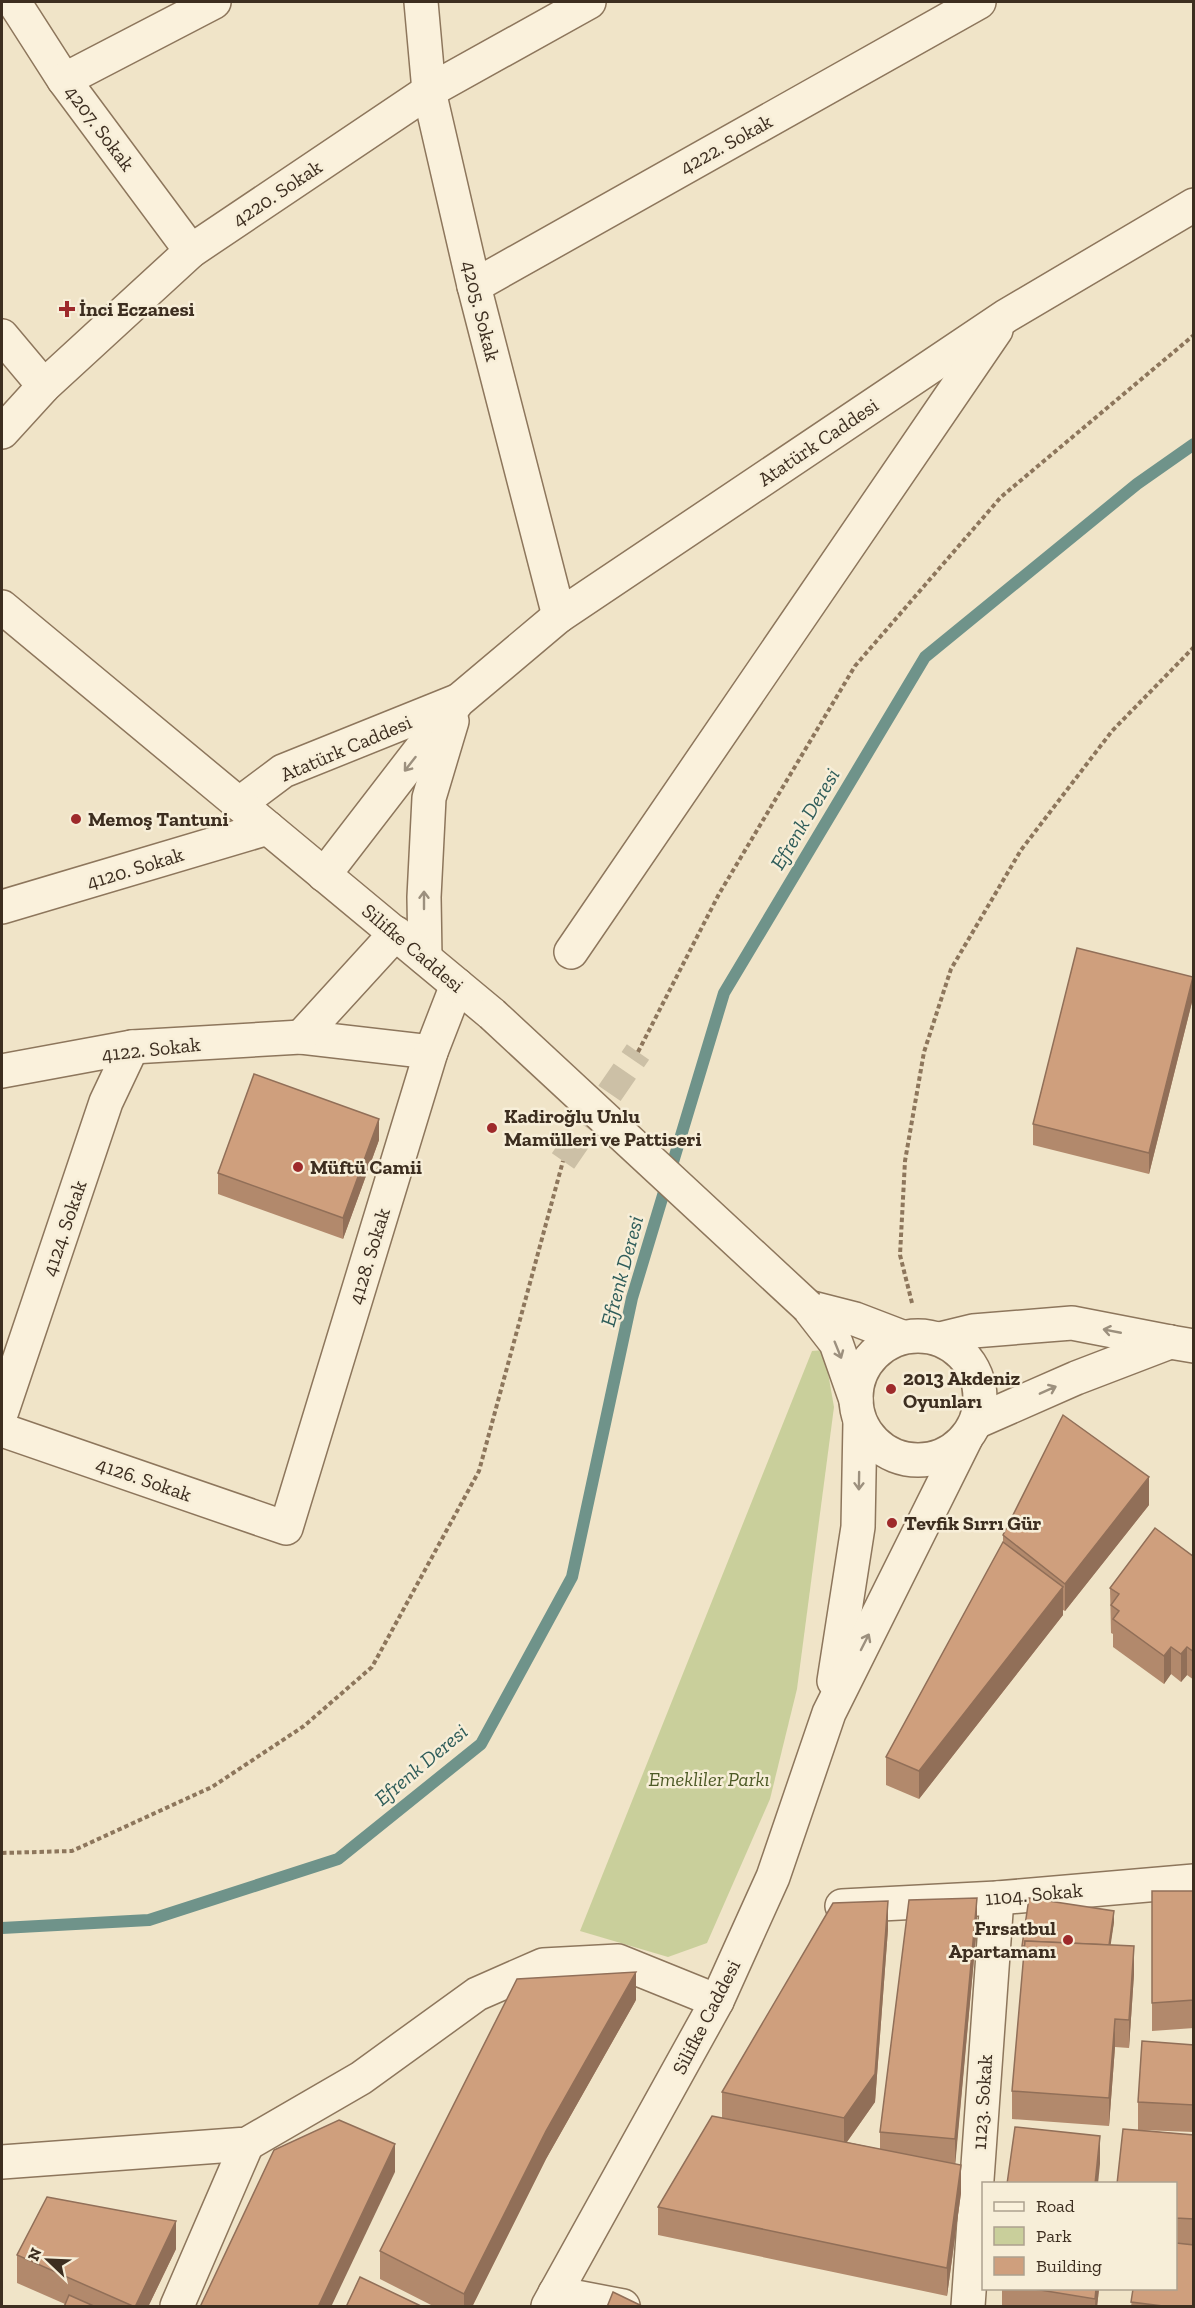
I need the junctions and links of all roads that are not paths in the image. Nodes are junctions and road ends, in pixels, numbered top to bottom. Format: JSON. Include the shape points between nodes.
{"nodes":[{"id":1,"x":14,"y":2,"type":"edge"},
{"id":2,"x":214,"y":2,"type":"edge"},
{"id":3,"x":422,"y":2,"type":"edge"},
{"id":4,"x":589,"y":2,"type":"edge"},
{"id":5,"x":979,"y":2,"type":"edge"},
{"id":6,"x":64,"y":80,"type":"junction"},
{"id":7,"x":429,"y":91,"type":"junction"},
{"id":8,"x":1194,"y":205,"type":"edge"},
{"id":9,"x":191,"y":251,"type":"junction"},
{"id":10,"x":474,"y":286,"type":"junction"},
{"id":11,"x":1006,"y":316,"type":"junction"},
{"id":12,"x":2,"y":336,"type":"edge"},
{"id":13,"x":44,"y":386,"type":"junction"},
{"id":14,"x":2,"y":432,"type":"edge"},
{"id":15,"x":2,"y":607,"type":"edge"},
{"id":16,"x":559,"y":616,"type":"junction"},
{"id":17,"x":458,"y":701,"type":"junction"},
{"id":18,"x":239,"y":804,"type":"junction"},
{"id":19,"x":268,"y":828,"type":"junction"},
{"id":20,"x":324,"y":875,"type":"junction"},
{"id":21,"x":2,"y":907,"type":"edge"},
{"id":22,"x":396,"y":933,"type":"junction"},
{"id":23,"x":571,"y":952,"type":"dead end"},
{"id":24,"x":425,"y":958,"type":"junction"},
{"id":25,"x":457,"y":985,"type":"junction"},
{"id":26,"x":301,"y":1037,"type":"junction"},
{"id":27,"x":132,"y":1047,"type":"junction"},
{"id":28,"x":431,"y":1052,"type":"junction"},
{"id":29,"x":2,"y":1071,"type":"edge"},
{"id":30,"x":808,"y":1307,"type":"junction"},
{"id":31,"x":921,"y":1337,"type":"junction"},
{"id":32,"x":1182,"y":1344,"type":"edge"},
{"id":33,"x":2,"y":1411,"type":"edge"},
{"id":34,"x":858,"y":1411,"type":"junction"},
{"id":35,"x":2,"y":1430,"type":"edge"},
{"id":36,"x":971,"y":1430,"type":"junction"},
{"id":37,"x":286,"y":1528,"type":"joint"},
{"id":38,"x":829,"y":1713,"type":"junction"},
{"id":39,"x":1194,"y":1881,"type":"edge"},
{"id":40,"x":997,"y":1898,"type":"junction"},
{"id":41,"x":839,"y":1906,"type":"edge"},
{"id":42,"x":717,"y":2001,"type":"junction"},
{"id":43,"x":247,"y":2144,"type":"junction"},
{"id":44,"x":2,"y":2162,"type":"edge"},
{"id":45,"x":551,"y":2300,"type":"edge"},
{"id":46,"x":177,"y":2307,"type":"edge"},
{"id":47,"x":623,"y":2307,"type":"edge"},
{"id":48,"x":968,"y":2307,"type":"edge"}],
"edges":[{"from":1,"to":6,"type":"street","name":"4207. Sokak"},
{"from":2,"to":6,"type":"street"},
{"from":3,"to":7,"type":"street","name":"4205. Sokak"},
{"from":4,"to":7,"type":"street","name":"4220. Sokak"},
{"from":5,"to":10,"type":"street","name":"4222. Sokak"},
{"from":6,"to":9,"type":"street","name":"4207. Sokak"},
{"from":7,"to":9,"type":"street","name":"4220. Sokak"},
{"from":7,"to":10,"type":"street","name":"4205. Sokak"},
{"from":8,"to":11,"type":"street","name":"Atatürk Caddesi"},
{"from":9,"to":13,"type":"street","name":"4220. Sokak"},
{"from":10,"to":16,"type":"street","name":"4205. Sokak"},
{"from":11,"to":16,"type":"street","name":"Atatürk Caddesi"},
{"from":11,"to":23,"type":"street"},
{"from":12,"to":13,"type":"street"},
{"from":13,"to":14,"type":"street","name":"4220. Sokak"},
{"from":15,"to":18,"type":"street","name":"Silifke Caddesi"},
{"from":16,"to":17,"type":"street","name":"Atatürk Caddesi"},
{"from":17,"to":18,"type":"street","name":"Atatürk Caddesi","via":[[284,771]]},
{"from":17,"to":20,"type":"street","name":"Atatürk Caddesi","one_way":true},
{"from":24,"to":17,"type":"street","one_way":true,"via":[[429,798]]},
{"from":18,"to":19,"type":"street","name":"Silifke Caddesi"},
{"from":19,"to":20,"type":"street","name":"Silifke Caddesi"},
{"from":19,"to":21,"type":"street","name":"4120. Sokak"},
{"from":20,"to":22,"type":"street","name":"Silifke Caddesi"},
{"from":22,"to":24,"type":"street","name":"Silifke Caddesi"},
{"from":22,"to":26,"type":"street"},
{"from":24,"to":25,"type":"street","name":"Silifke Caddesi"},
{"from":25,"to":28,"type":"street","name":"4128. Sokak"},
{"from":25,"to":30,"type":"street","name":"Silifke Caddesi","bridge":true},
{"from":26,"to":27,"type":"street","name":"4122. Sokak"},
{"from":26,"to":28,"type":"street","name":"4122. Sokak"},
{"from":27,"to":29,"type":"street","name":"4122. Sokak"},
{"from":27,"to":33,"type":"street","name":"4124. Sokak","via":[[106,1102]]},
{"from":28,"to":37,"type":"street","name":"4128. Sokak"},
{"from":30,"to":31,"type":"street"},
{"from":30,"to":34,"type":"street","name":"Silifke Caddesi","one_way":true,"via":[[836,1343]]},
{"from":32,"to":31,"type":"street","one_way":true,"via":[[1072,1323]]},
{"from":31,"to":34,"type":"street","via":[[886,1344],[872,1355],[856,1387]]},
{"from":31,"to":36,"type":"street","via":[[957,1349],[971,1364],[981,1402]]},
{"from":36,"to":32,"type":"street","one_way":true,"via":[[1076,1378]]},
{"from":34,"to":36,"type":"street","via":[[869,1438],[883,1451],[899,1458],[936,1459],[952,1451]]},
{"from":34,"to":38,"type":"street","one_way":true,"via":[[858,1527]]},
{"from":35,"to":37,"type":"street","name":"4126. Sokak"},
{"from":38,"to":36,"type":"street","one_way":true},
{"from":38,"to":42,"type":"street","name":"Silifke Caddesi","via":[[773,1877]]},
{"from":39,"to":40,"type":"street","name":"1104. Sokak"},
{"from":40,"to":41,"type":"street","name":"1104. Sokak"},
{"from":40,"to":48,"type":"street","name":"1123. Sokak"},
{"from":42,"to":43,"type":"street","via":[[618,1961],[543,1965],[477,1994],[361,2078]]},
{"from":42,"to":45,"type":"street","name":"Silifke Caddesi"},
{"from":43,"to":44,"type":"street"},
{"from":43,"to":46,"type":"street"},
{"from":45,"to":47,"type":"street"}]}
